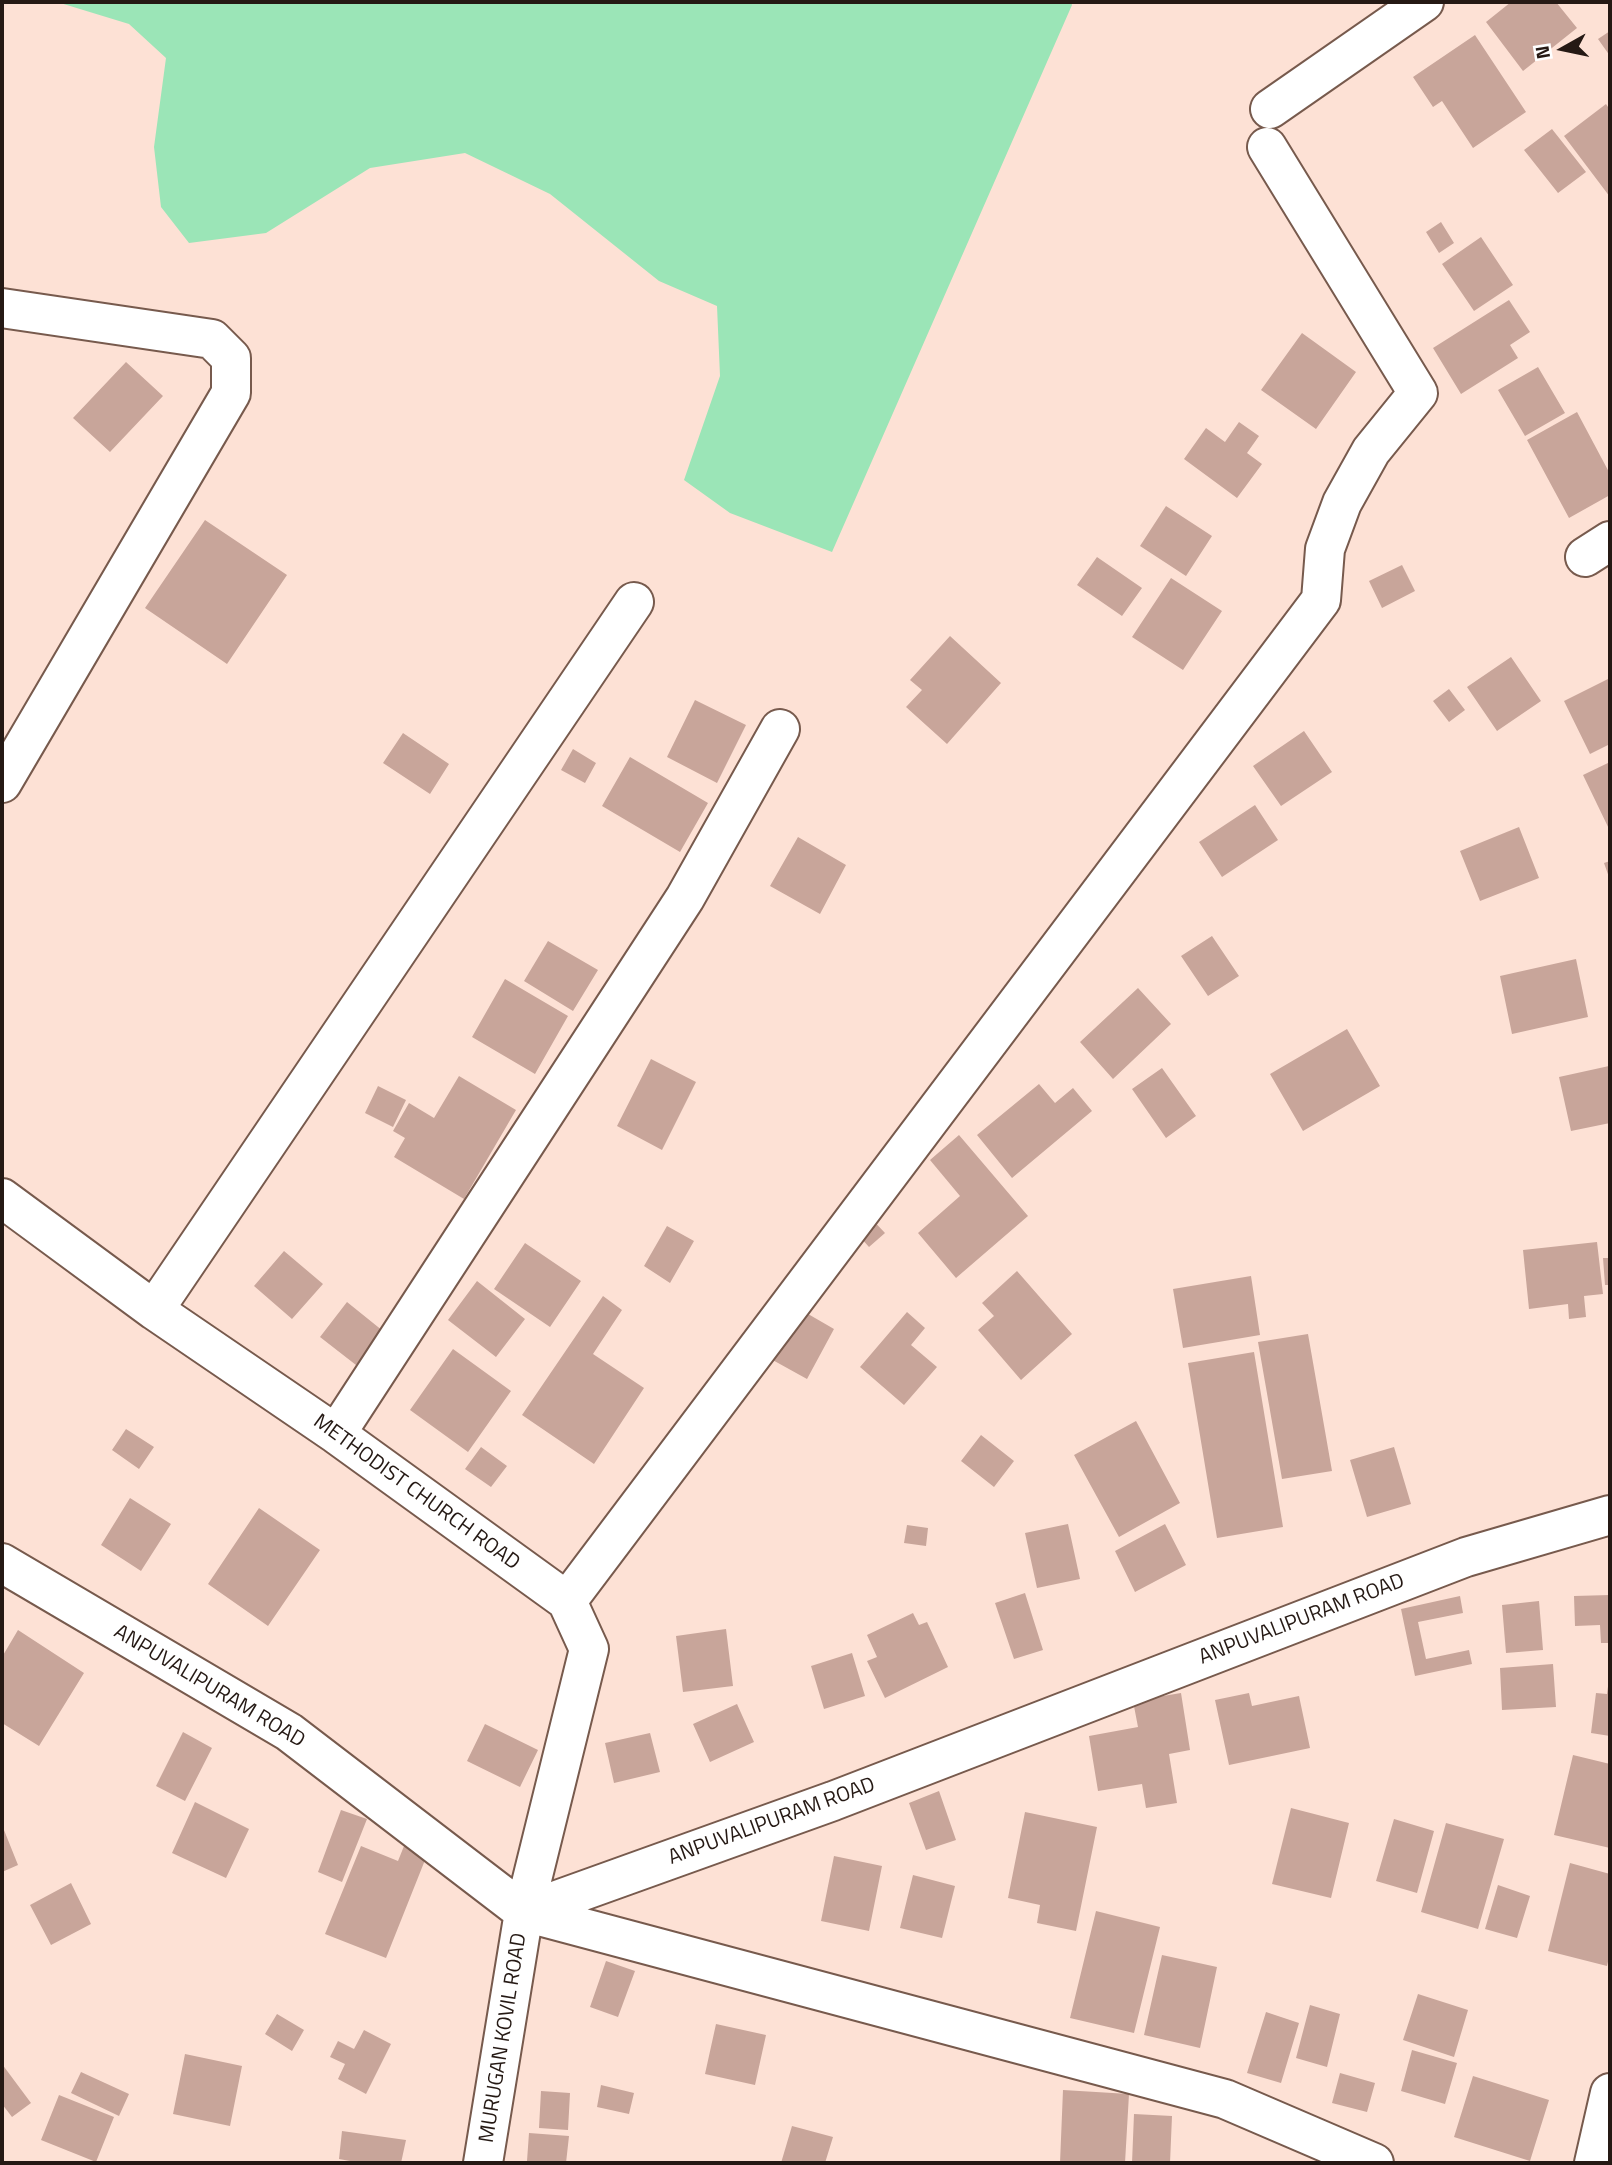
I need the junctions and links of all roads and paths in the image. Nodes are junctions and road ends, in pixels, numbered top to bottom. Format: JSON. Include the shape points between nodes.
{"nodes":[{"id":1,"x":1424,"y":2,"type":"edge"},
{"id":2,"x":1270,"y":109,"type":"dead end"},
{"id":3,"x":1267,"y":147,"type":"dead end"},
{"id":4,"x":2,"y":308,"type":"edge"},
{"id":5,"x":634,"y":601,"type":"dead end"},
{"id":6,"x":780,"y":729,"type":"dead end"},
{"id":7,"x":2,"y":783,"type":"edge"},
{"id":8,"x":2,"y":1198,"type":"edge"},
{"id":9,"x":154,"y":1310,"type":"junction"},
{"id":10,"x":336,"y":1434,"type":"junction"},
{"id":11,"x":1610,"y":1515,"type":"edge"},
{"id":12,"x":2,"y":1563,"type":"edge"},
{"id":13,"x":567,"y":1601,"type":"junction"},
{"id":14,"x":524,"y":1912,"type":"junction"},
{"id":15,"x":1610,"y":2093,"type":"edge"},
{"id":16,"x":483,"y":2163,"type":"edge"},
{"id":17,"x":1374,"y":2163,"type":"edge"},
{"id":18,"x":1594,"y":2163,"type":"edge"}],
"edges":[{"from":1,"to":2,"type":"street"},
{"from":3,"to":13,"type":"street","via":[[1418,393],[1371,451],[1342,503],[1325,549],[1321,600]]},
{"from":4,"to":7,"type":"street","via":[[212,339],[231,358],[231,393]]},
{"from":5,"to":9,"type":"street"},
{"from":6,"to":10,"type":"street","via":[[685,898]]},
{"from":8,"to":9,"type":"street","name":"METHODIST CHURCH ROAD"},
{"from":9,"to":10,"type":"street","name":"METHODIST CHURCH ROAD"},
{"from":10,"to":13,"type":"street","name":"METHODIST CHURCH ROAD"},
{"from":11,"to":14,"type":"street","name":"ANPUVALIPURAM ROAD","via":[[1466,1557],[833,1801]]},
{"from":12,"to":14,"type":"street","name":"ANPUVALIPURAM ROAD","via":[[289,1732]]},
{"from":13,"to":14,"type":"street","name":"METHODIST CHURCH ROAD","via":[[589,1649]]},
{"from":14,"to":16,"type":"street","name":"MURUGAN KOVIL ROAD"},
{"from":14,"to":17,"type":"street","via":[[1225,2099]]},
{"from":15,"to":18,"type":"street"}]}
